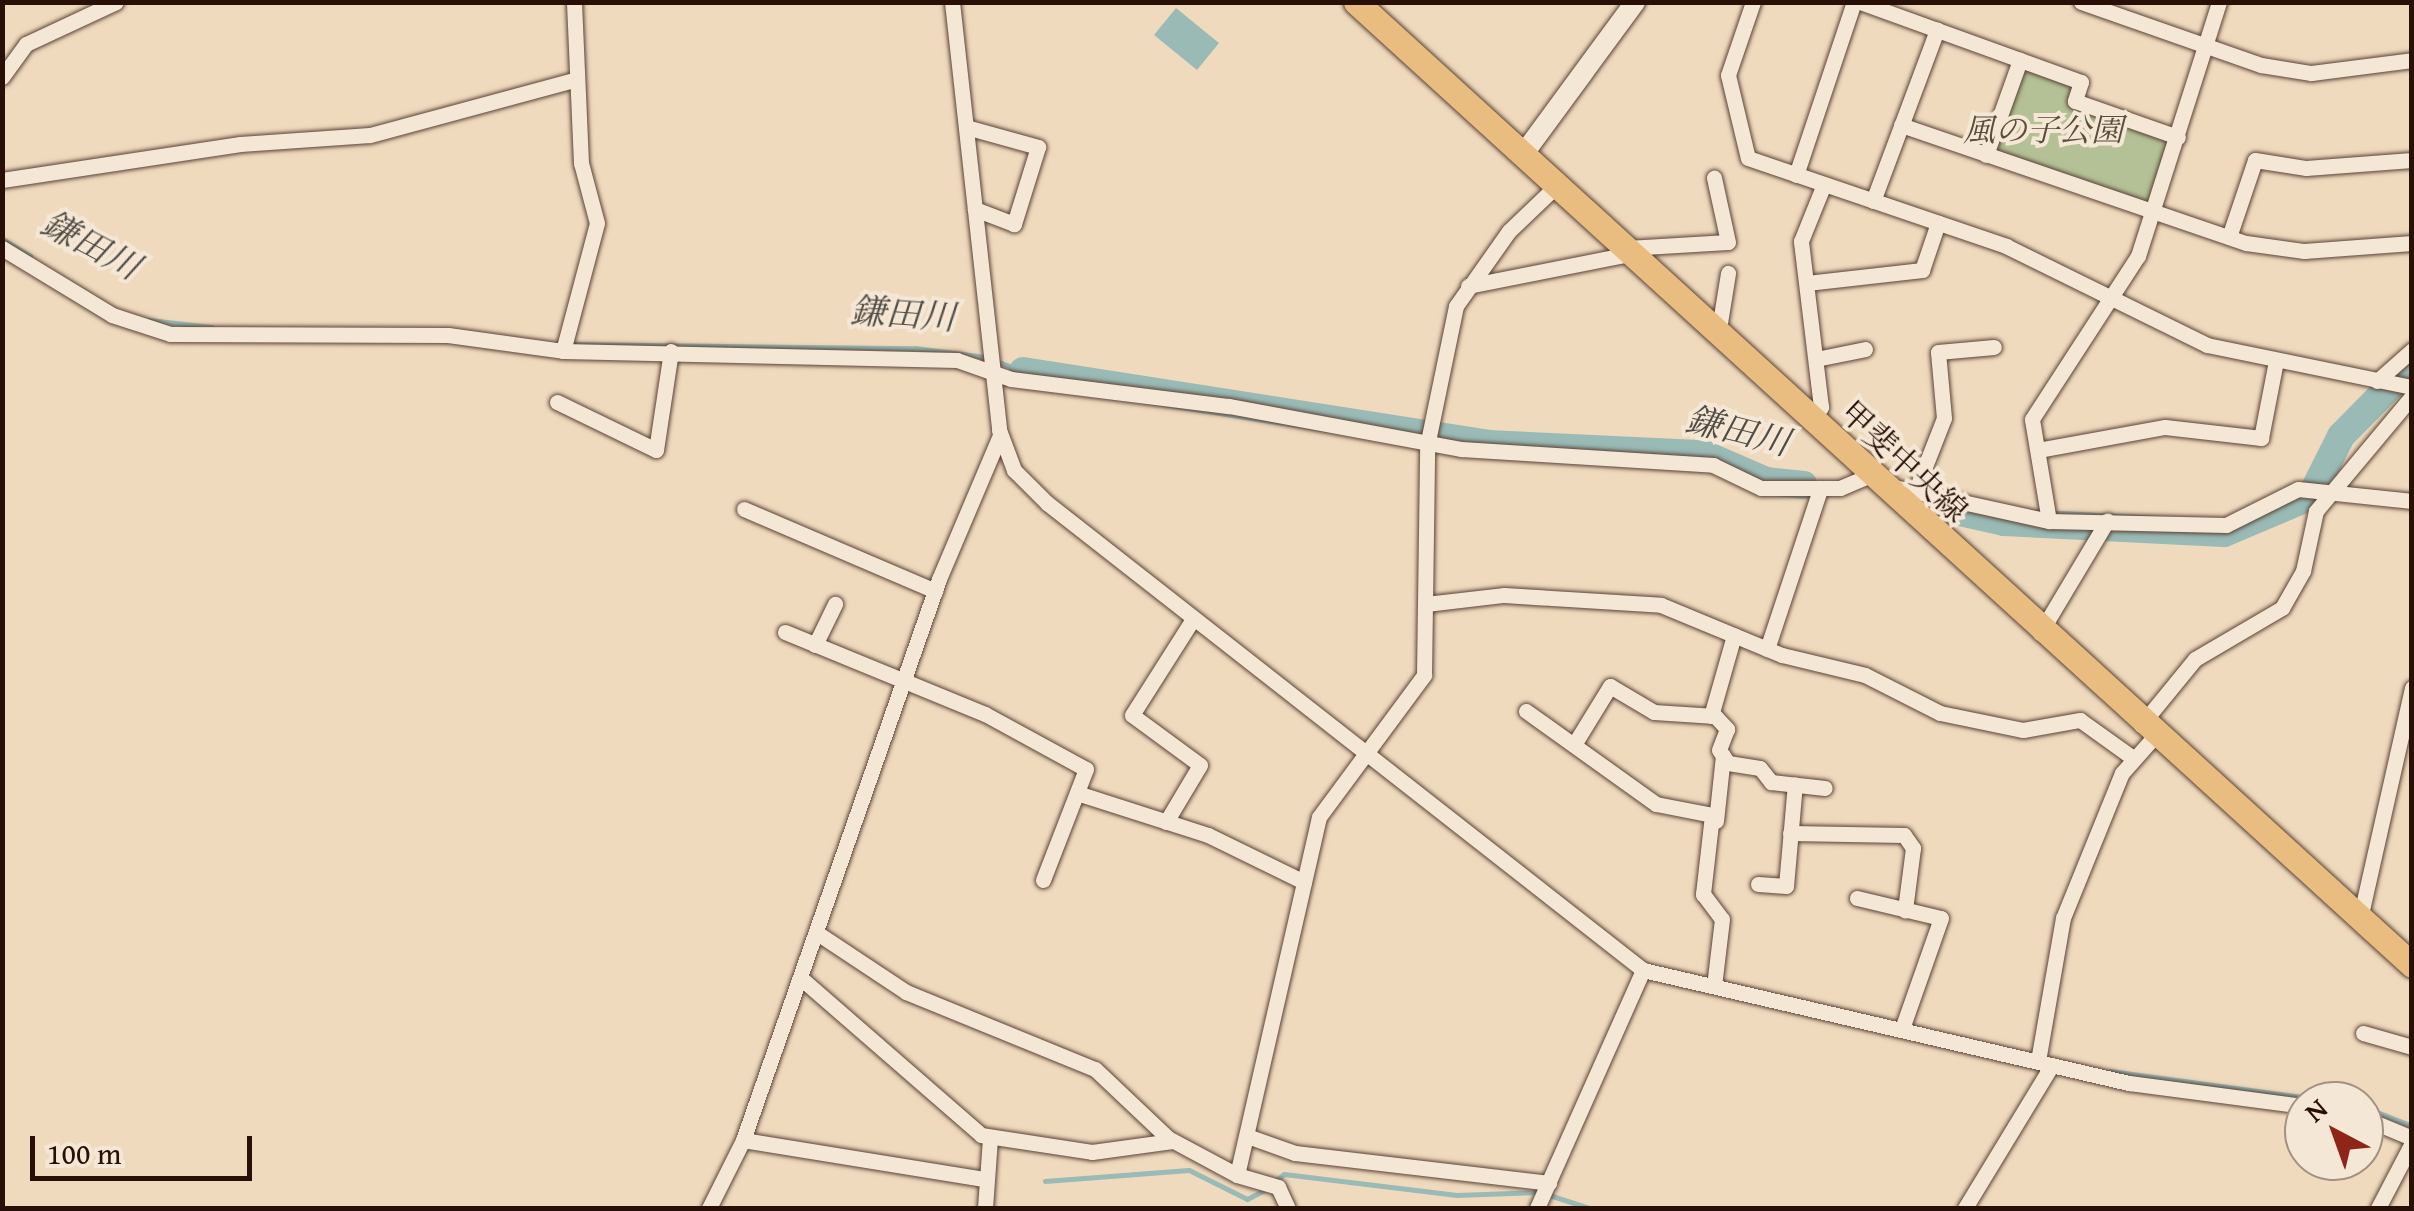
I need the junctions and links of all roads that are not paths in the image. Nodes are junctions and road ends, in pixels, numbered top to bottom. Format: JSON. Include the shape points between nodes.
{"nodes":[{"id":1,"x":116,"y":2,"type":"edge"},
{"id":2,"x":574,"y":2,"type":"edge"},
{"id":3,"x":952,"y":2,"type":"edge"},
{"id":4,"x":1356,"y":2,"type":"edge"},
{"id":5,"x":1636,"y":2,"type":"edge"},
{"id":6,"x":1753,"y":2,"type":"edge"},
{"id":7,"x":1857,"y":2,"type":"edge"},
{"id":8,"x":2081,"y":2,"type":"edge"},
{"id":9,"x":2138,"y":2,"type":"edge"},
{"id":10,"x":2219,"y":2,"type":"edge"},
{"id":11,"x":2132,"y":20,"type":"junction"},
{"id":12,"x":1937,"y":30,"type":"junction"},
{"id":13,"x":2208,"y":46,"type":"junction"},
{"id":14,"x":2020,"y":60,"type":"junction"},
{"id":15,"x":2412,"y":60,"type":"edge"},
{"id":16,"x":2,"y":78,"type":"edge"},
{"id":17,"x":577,"y":80,"type":"junction"},
{"id":18,"x":966,"y":126,"type":"junction"},
{"id":19,"x":1901,"y":126,"type":"junction"},
{"id":20,"x":2178,"y":137,"type":"junction"},
{"id":21,"x":1986,"y":155,"type":"junction"},
{"id":22,"x":1522,"y":156,"type":"junction"},
{"id":23,"x":2412,"y":160,"type":"edge"},
{"id":24,"x":1796,"y":174,"type":"junction"},
{"id":25,"x":1714,"y":178,"type":"dead end"},
{"id":26,"x":2,"y":180,"type":"edge"},
{"id":27,"x":1824,"y":184,"type":"junction"},
{"id":28,"x":1555,"y":187,"type":"junction"},
{"id":29,"x":1874,"y":201,"type":"junction"},
{"id":30,"x":975,"y":209,"type":"junction"},
{"id":31,"x":2152,"y":213,"type":"junction"},
{"id":32,"x":1938,"y":223,"type":"junction"},
{"id":33,"x":2229,"y":238,"type":"junction"},
{"id":34,"x":2412,"y":243,"type":"edge"},
{"id":35,"x":2,"y":248,"type":"edge"},
{"id":36,"x":1626,"y":251,"type":"junction"},
{"id":37,"x":1728,"y":273,"type":"dead end"},
{"id":38,"x":1806,"y":284,"type":"junction"},
{"id":39,"x":1468,"y":286,"type":"junction"},
{"id":40,"x":2112,"y":304,"type":"junction"},
{"id":41,"x":1718,"y":335,"type":"junction"},
{"id":42,"x":1994,"y":348,"type":"dead end"},
{"id":43,"x":1865,"y":349,"type":"dead end"},
{"id":44,"x":2412,"y":350,"type":"edge"},
{"id":45,"x":672,"y":351,"type":"junction"},
{"id":46,"x":563,"y":352,"type":"junction"},
{"id":47,"x":1816,"y":358,"type":"junction"},
{"id":48,"x":2276,"y":361,"type":"junction"},
{"id":49,"x":993,"y":372,"type":"junction"},
{"id":50,"x":2377,"y":381,"type":"junction"},
{"id":51,"x":2412,"y":387,"type":"edge"},
{"id":52,"x":2412,"y":396,"type":"edge"},
{"id":53,"x":557,"y":402,"type":"dead end"},
{"id":54,"x":1812,"y":421,"type":"junction"},
{"id":55,"x":1000,"y":434,"type":"junction"},
{"id":56,"x":1428,"y":442,"type":"junction"},
{"id":57,"x":2038,"y":450,"type":"junction"},
{"id":58,"x":1876,"y":480,"type":"junction"},
{"id":59,"x":1820,"y":490,"type":"junction"},
{"id":60,"x":1915,"y":492,"type":"junction"},
{"id":61,"x":2328,"y":495,"type":"junction"},
{"id":62,"x":2412,"y":502,"type":"edge"},
{"id":63,"x":744,"y":509,"type":"dead end"},
{"id":64,"x":2049,"y":521,"type":"junction"},
{"id":65,"x":2107,"y":521,"type":"junction"},
{"id":66,"x":936,"y":591,"type":"junction"},
{"id":67,"x":835,"y":604,"type":"dead end"},
{"id":68,"x":1426,"y":604,"type":"junction"},
{"id":69,"x":1194,"y":619,"type":"junction"},
{"id":70,"x":786,"y":632,"type":"dead end"},
{"id":71,"x":2040,"y":632,"type":"junction"},
{"id":72,"x":1734,"y":635,"type":"junction"},
{"id":73,"x":816,"y":645,"type":"junction"},
{"id":74,"x":1768,"y":649,"type":"junction"},
{"id":75,"x":904,"y":683,"type":"junction"},
{"id":76,"x":2412,"y":688,"type":"edge"},
{"id":77,"x":1526,"y":712,"type":"dead end"},
{"id":78,"x":1711,"y":716,"type":"junction"},
{"id":79,"x":2148,"y":731,"type":"junction"},
{"id":80,"x":1575,"y":743,"type":"junction"},
{"id":81,"x":1723,"y":755,"type":"junction"},
{"id":82,"x":1368,"y":756,"type":"junction"},
{"id":83,"x":2133,"y":758,"type":"junction"},
{"id":84,"x":1795,"y":784,"type":"junction"},
{"id":85,"x":1825,"y":788,"type":"dead end"},
{"id":86,"x":1076,"y":793,"type":"junction"},
{"id":87,"x":1166,"y":822,"type":"junction"},
{"id":88,"x":1716,"y":822,"type":"junction"},
{"id":89,"x":1790,"y":832,"type":"junction"},
{"id":90,"x":1043,"y":880,"type":"dead end"},
{"id":91,"x":1304,"y":882,"type":"junction"},
{"id":92,"x":1758,"y":884,"type":"dead end"},
{"id":93,"x":1857,"y":898,"type":"dead end"},
{"id":94,"x":1906,"y":910,"type":"junction"},
{"id":95,"x":2358,"y":926,"type":"junction"},
{"id":96,"x":820,"y":935,"type":"junction"},
{"id":97,"x":2412,"y":965,"type":"edge"},
{"id":98,"x":1643,"y":970,"type":"junction"},
{"id":99,"x":803,"y":980,"type":"junction"},
{"id":100,"x":1714,"y":986,"type":"junction"},
{"id":101,"x":1903,"y":1026,"type":"junction"},
{"id":102,"x":2363,"y":1033,"type":"dead end"},
{"id":103,"x":2412,"y":1047,"type":"edge"},
{"id":104,"x":2045,"y":1063,"type":"junction"},
{"id":105,"x":2284,"y":1103,"type":"edge"},
{"id":106,"x":2384,"y":1127,"type":"edge"},
{"id":107,"x":1250,"y":1137,"type":"junction"},
{"id":108,"x":990,"y":1138,"type":"junction"},
{"id":109,"x":744,"y":1140,"type":"junction"},
{"id":110,"x":2412,"y":1140,"type":"edge"},
{"id":111,"x":1172,"y":1141,"type":"junction"},
{"id":112,"x":1237,"y":1174,"type":"junction"},
{"id":113,"x":984,"y":1179,"type":"junction"},
{"id":114,"x":1549,"y":1183,"type":"junction"},
{"id":115,"x":709,"y":1208,"type":"edge"},
{"id":116,"x":985,"y":1208,"type":"edge"},
{"id":117,"x":1288,"y":1208,"type":"edge"},
{"id":118,"x":1536,"y":1208,"type":"edge"},
{"id":119,"x":1966,"y":1208,"type":"edge"},
{"id":120,"x":2378,"y":1208,"type":"edge"}],
"edges":[{"from":1,"to":16,"type":"street","via":[[26,44]]},
{"from":2,"to":17,"type":"street"},
{"from":3,"to":18,"type":"street"},
{"from":4,"to":22,"type":"main road","name":"甲斐中央線"},
{"from":5,"to":22,"type":"street"},
{"from":6,"to":24,"type":"street","via":[[1728,74],[1748,158]]},
{"from":7,"to":12,"type":"street"},
{"from":7,"to":24,"type":"street"},
{"from":8,"to":11,"type":"street"},
{"from":9,"to":11,"type":"street"},
{"from":10,"to":13,"type":"street"},
{"from":11,"to":13,"type":"street"},
{"from":12,"to":14,"type":"street"},
{"from":12,"to":19,"type":"street"},
{"from":13,"to":15,"type":"street","via":[[2310,73]]},
{"from":13,"to":20,"type":"street"},
{"from":14,"to":20,"type":"street","via":[[2080,82],[2075,101]]},
{"from":14,"to":21,"type":"street"},
{"from":17,"to":26,"type":"street","via":[[370,135]]},
{"from":17,"to":46,"type":"street","via":[[596,223]]},
{"from":18,"to":30,"type":"street"},
{"from":18,"to":30,"type":"street","via":[[1038,148],[1014,224]]},
{"from":19,"to":21,"type":"street"},
{"from":19,"to":29,"type":"street"},
{"from":20,"to":31,"type":"street"},
{"from":21,"to":31,"type":"street"},
{"from":22,"to":28,"type":"main road","name":"甲斐中央線"},
{"from":23,"to":33,"type":"street","via":[[2306,168],[2255,160]]},
{"from":24,"to":27,"type":"street"},
{"from":25,"to":36,"type":"street","via":[[1728,242]]},
{"from":27,"to":29,"type":"street"},
{"from":27,"to":38,"type":"street","via":[[1801,241]]},
{"from":28,"to":36,"type":"main road","name":"甲斐中央線"},
{"from":28,"to":39,"type":"street"},
{"from":29,"to":32,"type":"street"},
{"from":30,"to":49,"type":"street"},
{"from":31,"to":33,"type":"street"},
{"from":31,"to":40,"type":"street"},
{"from":32,"to":38,"type":"street","via":[[1922,270]]},
{"from":32,"to":40,"type":"street","via":[[2006,246]]},
{"from":33,"to":34,"type":"street","via":[[2304,251]]},
{"from":35,"to":46,"type":"street","via":[[112,315],[170,334],[448,335]]},
{"from":36,"to":39,"type":"street"},
{"from":36,"to":41,"type":"main road","name":"甲斐中央線"},
{"from":37,"to":41,"type":"street"},
{"from":38,"to":47,"type":"street"},
{"from":39,"to":56,"type":"street"},
{"from":40,"to":48,"type":"street","via":[[2172,333]]},
{"from":40,"to":57,"type":"street","via":[[2032,418]]},
{"from":41,"to":54,"type":"main road","name":"甲斐中央線"},
{"from":42,"to":60,"type":"street","via":[[1938,352],[1944,418]]},
{"from":43,"to":47,"type":"street"},
{"from":44,"to":50,"type":"street"},
{"from":45,"to":46,"type":"street"},
{"from":45,"to":49,"type":"street","via":[[886,354]]},
{"from":45,"to":53,"type":"street","via":[[656,450]]},
{"from":47,"to":54,"type":"street","via":[[1822,408]]},
{"from":48,"to":50,"type":"street"},
{"from":48,"to":57,"type":"street","via":[[2261,438],[2165,427]]},
{"from":49,"to":55,"type":"street"},
{"from":49,"to":56,"type":"street"},
{"from":50,"to":51,"type":"street"},
{"from":52,"to":61,"type":"street"},
{"from":54,"to":58,"type":"main road","name":"甲斐中央線"},
{"from":55,"to":66,"type":"street"},
{"from":55,"to":69,"type":"street","via":[[1029,488]]},
{"from":56,"to":59,"type":"street","via":[[1491,453],[1632,454],[1713,466],[1760,488]]},
{"from":56,"to":68,"type":"street"},
{"from":57,"to":64,"type":"street"},
{"from":58,"to":59,"type":"street"},
{"from":58,"to":60,"type":"street"},
{"from":58,"to":71,"type":"main road","name":"甲斐中央線"},
{"from":59,"to":74,"type":"street"},
{"from":60,"to":64,"type":"street"},
{"from":61,"to":62,"type":"street"},
{"from":61,"to":65,"type":"street","via":[[2298,489],[2226,525]]},
{"from":61,"to":79,"type":"street","via":[[2282,608],[2194,659]]},
{"from":63,"to":66,"type":"street"},
{"from":64,"to":65,"type":"street"},
{"from":65,"to":71,"type":"street"},
{"from":66,"to":75,"type":"street"},
{"from":67,"to":73,"type":"street"},
{"from":68,"to":72,"type":"street","via":[[1504,594],[1628,600]]},
{"from":68,"to":82,"type":"street","via":[[1424,675]]},
{"from":69,"to":82,"type":"street"},
{"from":69,"to":87,"type":"street","via":[[1132,715],[1200,765]]},
{"from":70,"to":73,"type":"street"},
{"from":71,"to":79,"type":"main road","name":"甲斐中央線"},
{"from":72,"to":74,"type":"street"},
{"from":72,"to":78,"type":"street"},
{"from":73,"to":75,"type":"street"},
{"from":74,"to":83,"type":"street","via":[[1866,675],[1940,713],[2023,730],[2080,720]]},
{"from":75,"to":86,"type":"street","via":[[1086,768]]},
{"from":75,"to":96,"type":"street"},
{"from":76,"to":95,"type":"street"},
{"from":77,"to":80,"type":"street"},
{"from":78,"to":80,"type":"street","via":[[1654,712],[1610,686]]},
{"from":78,"to":81,"type":"street","via":[[1727,730]]},
{"from":79,"to":83,"type":"street"},
{"from":79,"to":95,"type":"main road","name":"甲斐中央線"},
{"from":80,"to":88,"type":"street","via":[[1656,804]]},
{"from":81,"to":84,"type":"street"},
{"from":81,"to":88,"type":"street"},
{"from":82,"to":91,"type":"street","via":[[1319,817]]},
{"from":82,"to":98,"type":"street"},
{"from":83,"to":104,"type":"street","via":[[2063,918]]},
{"from":84,"to":85,"type":"street"},
{"from":84,"to":89,"type":"street"},
{"from":86,"to":87,"type":"street"},
{"from":86,"to":90,"type":"street"},
{"from":87,"to":91,"type":"street"},
{"from":88,"to":100,"type":"street","via":[[1703,894],[1722,919]]},
{"from":89,"to":92,"type":"street","via":[[1786,886]]},
{"from":89,"to":94,"type":"street","via":[[1904,835],[1913,848]]},
{"from":91,"to":107,"type":"street"},
{"from":93,"to":94,"type":"street"},
{"from":94,"to":101,"type":"street","via":[[1941,918]]},
{"from":95,"to":97,"type":"main road","name":"甲斐中央線"},
{"from":96,"to":99,"type":"street"},
{"from":96,"to":111,"type":"street","via":[[906,992],[1094,1070]]},
{"from":98,"to":100,"type":"street"},
{"from":98,"to":114,"type":"street"},
{"from":99,"to":108,"type":"street"},
{"from":99,"to":109,"type":"street"},
{"from":100,"to":101,"type":"street"},
{"from":101,"to":104,"type":"street"},
{"from":102,"to":103,"type":"street"},
{"from":104,"to":105,"type":"street"},
{"from":104,"to":119,"type":"street"},
{"from":106,"to":110,"type":"street"},
{"from":107,"to":112,"type":"street"},
{"from":107,"to":114,"type":"street","via":[[1295,1154]]},
{"from":108,"to":111,"type":"street","via":[[1092,1152]]},
{"from":108,"to":113,"type":"street"},
{"from":109,"to":113,"type":"street"},
{"from":109,"to":115,"type":"street"},
{"from":110,"to":120,"type":"street"},
{"from":111,"to":112,"type":"street"},
{"from":112,"to":117,"type":"street","via":[[1278,1187]]},
{"from":113,"to":116,"type":"street"},
{"from":114,"to":118,"type":"street"}]}
